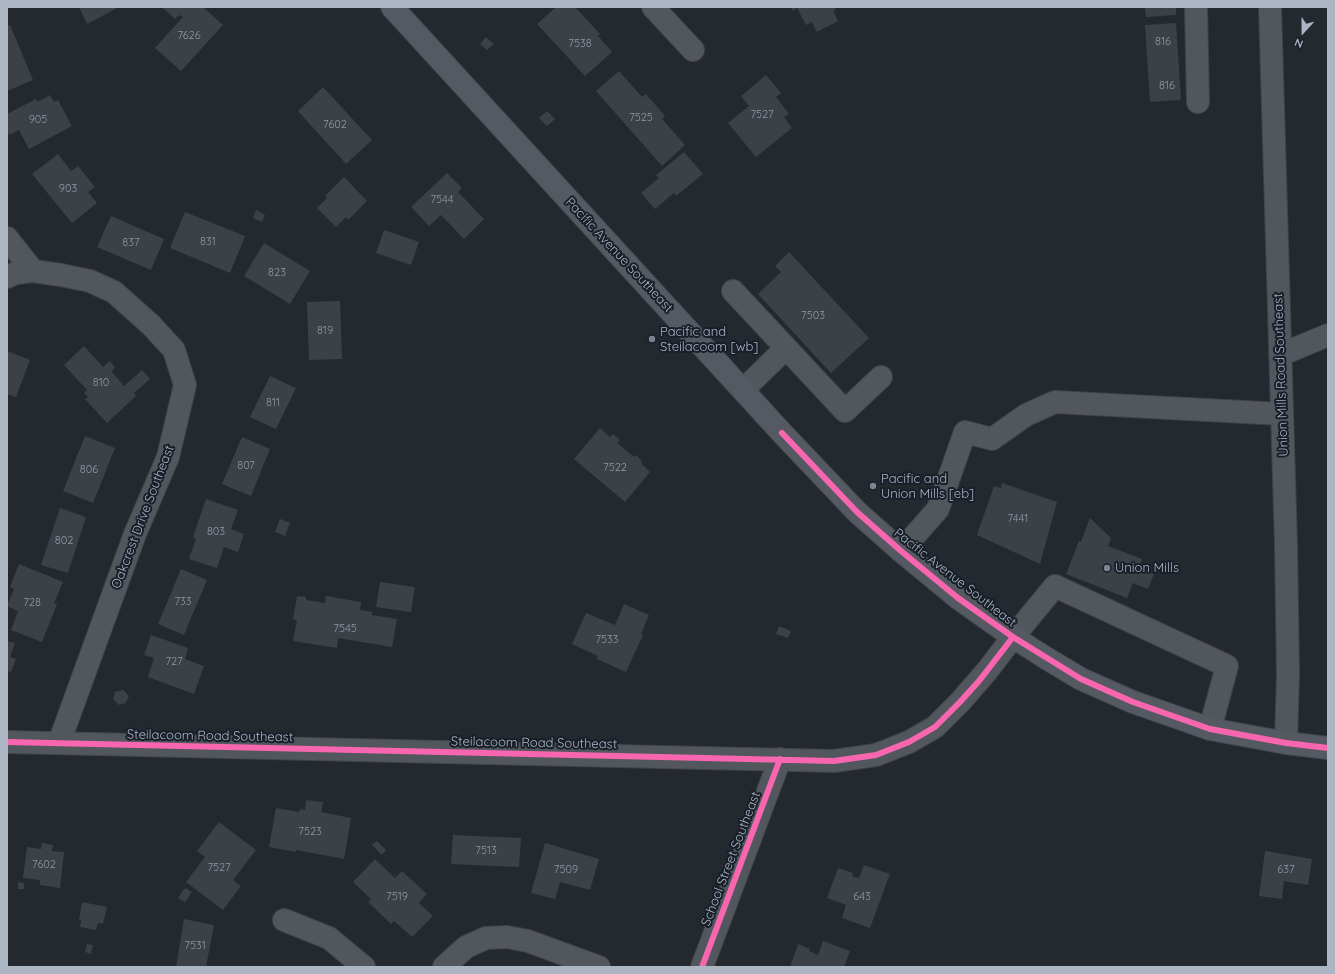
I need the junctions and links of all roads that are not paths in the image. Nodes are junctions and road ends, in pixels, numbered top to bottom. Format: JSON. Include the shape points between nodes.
{"nodes":[{"id":1,"x":392,"y":7,"type":"edge"},
{"id":2,"x":653,"y":7,"type":"edge"},
{"id":3,"x":1196,"y":7,"type":"edge"},
{"id":4,"x":1270,"y":7,"type":"edge"},
{"id":5,"x":693,"y":50,"type":"dead end"},
{"id":6,"x":1198,"y":102,"type":"dead end"},
{"id":7,"x":7,"y":238,"type":"edge"},
{"id":8,"x":33,"y":271,"type":"junction"},
{"id":9,"x":7,"y":277,"type":"edge"},
{"id":10,"x":732,"y":292,"type":"dead end"},
{"id":11,"x":1328,"y":335,"type":"edge"},
{"id":12,"x":786,"y":348,"type":"junction"},
{"id":13,"x":1280,"y":355,"type":"junction"},
{"id":14,"x":881,"y":377,"type":"dead end"},
{"id":15,"x":743,"y":390,"type":"junction"},
{"id":16,"x":1282,"y":414,"type":"junction"},
{"id":17,"x":901,"y":551,"type":"junction"},
{"id":18,"x":1012,"y":637,"type":"junction"},
{"id":19,"x":1210,"y":729,"type":"junction"},
{"id":20,"x":7,"y":742,"type":"edge"},
{"id":21,"x":59,"y":743,"type":"junction"},
{"id":22,"x":1286,"y":743,"type":"junction"},
{"id":23,"x":1328,"y":748,"type":"edge"},
{"id":24,"x":780,"y":759,"type":"junction"},
{"id":25,"x":284,"y":920,"type":"dead end"},
{"id":26,"x":364,"y":967,"type":"edge"},
{"id":27,"x":444,"y":967,"type":"edge"},
{"id":28,"x":599,"y":967,"type":"edge"},
{"id":29,"x":702,"y":967,"type":"edge"}],
"edges":[{"from":1,"to":15,"type":"main road","name":"Pacific Avenue Southeast"},
{"from":2,"to":5,"type":"street"},
{"from":3,"to":6,"type":"street"},
{"from":4,"to":13,"type":"street","name":"Union Mills Road Southeast"},
{"from":7,"to":8,"type":"street"},
{"from":8,"to":9,"type":"street","name":"Oakcrest Drive Southeast"},
{"from":8,"to":21,"type":"street","name":"Oakcrest Drive Southeast","via":[[90,281],[114,292],[152,325],[174,350],[185,385],[168,457],[135,534]]},
{"from":10,"to":12,"type":"street"},
{"from":11,"to":13,"type":"street"},
{"from":12,"to":14,"type":"street","via":[[845,411]]},
{"from":12,"to":15,"type":"street"},
{"from":13,"to":16,"type":"street","name":"Union Mills Road Southeast"},
{"from":15,"to":17,"type":"main road","name":"Pacific Avenue Southeast","via":[[857,512]]},
{"from":16,"to":17,"type":"street","via":[[1055,402],[1026,415],[992,439],[965,432],[938,509]]},
{"from":16,"to":22,"type":"street","name":"Union Mills Road Southeast","via":[[1288,674]]},
{"from":17,"to":18,"type":"main road","name":"Pacific Avenue Southeast","via":[[958,598]]},
{"from":18,"to":19,"type":"main road","name":"Pacific Avenue Southeast","via":[[1081,679],[1133,702]]},
{"from":18,"to":19,"type":"street","name":"Steilacoom Road Southeast","via":[[1055,586],[1227,666]]},
{"from":18,"to":24,"type":"street","name":"Steilacoom Road Southeast","via":[[987,672],[960,702],[935,727],[909,742],[876,755],[834,761]]},
{"from":19,"to":22,"type":"main road","name":"Pacific Avenue Southeast"},
{"from":20,"to":21,"type":"street","name":"Steilacoom Road Southeast"},
{"from":21,"to":24,"type":"street","name":"Steilacoom Road Southeast"},
{"from":22,"to":23,"type":"main road","name":"Pacific Avenue Southeast"},
{"from":24,"to":29,"type":"street","name":"School Street Southeast"},
{"from":25,"to":26,"type":"street","via":[[329,938]]},
{"from":27,"to":28,"type":"street","via":[[466,947],[486,938],[507,937],[528,941]]}]}
